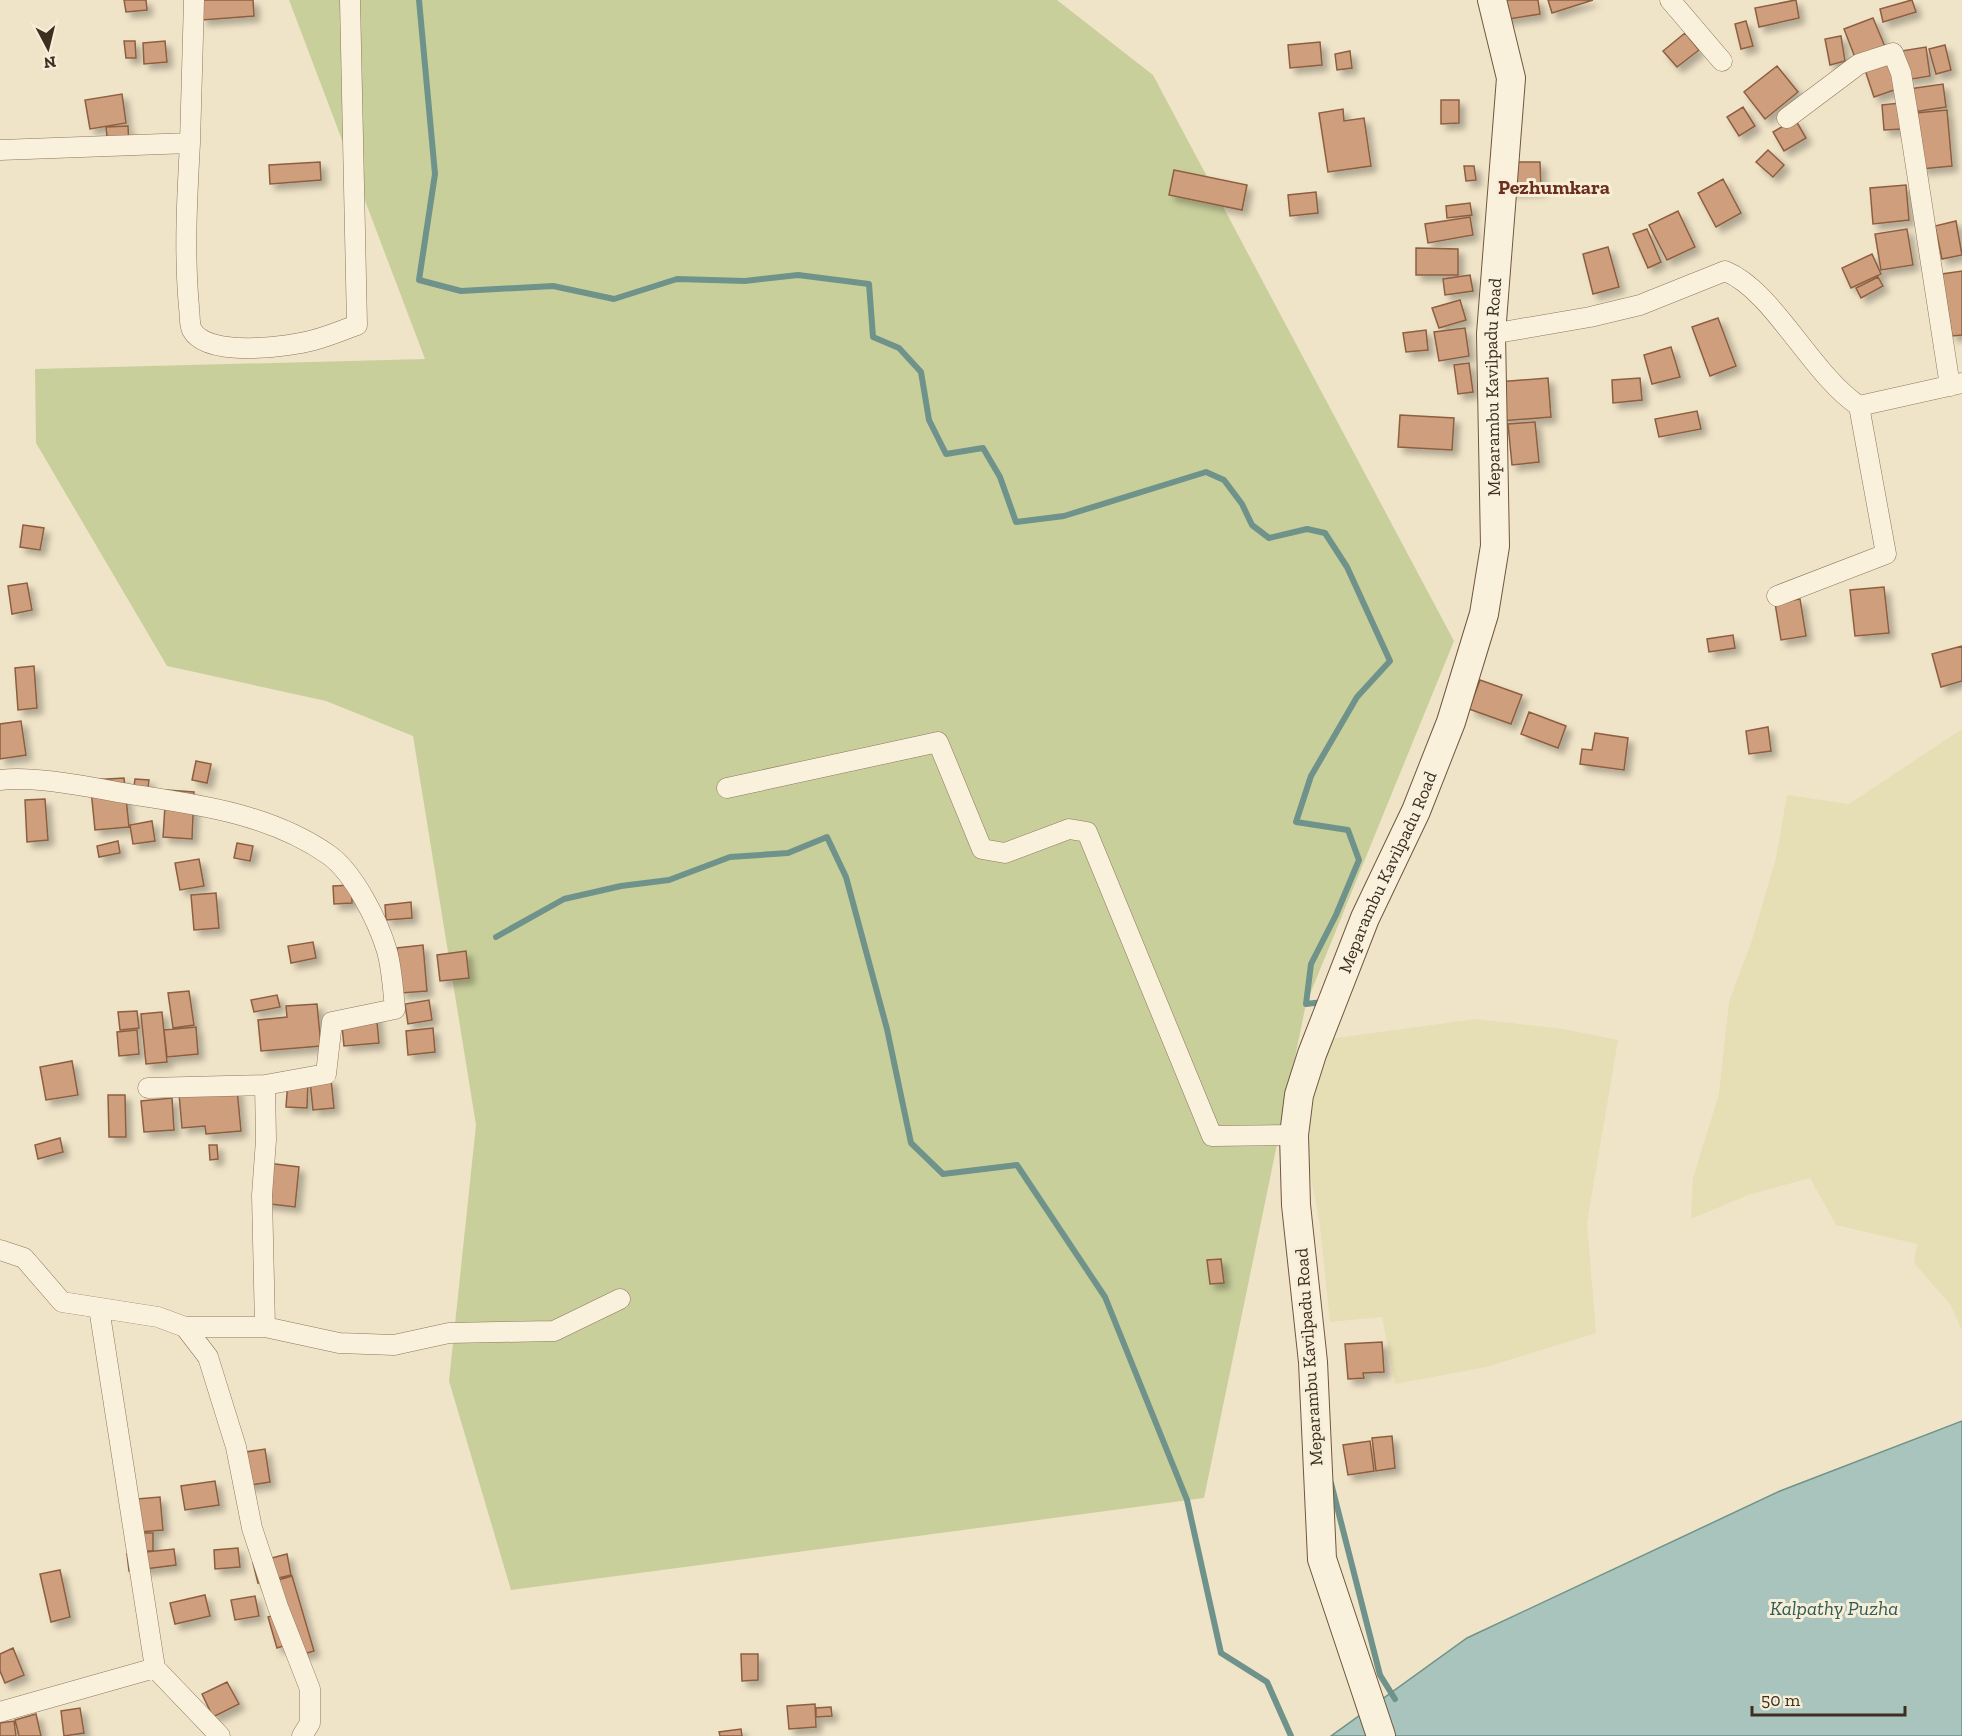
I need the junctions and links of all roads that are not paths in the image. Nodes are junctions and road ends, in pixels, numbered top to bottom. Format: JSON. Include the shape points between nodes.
{"nodes":[{"id":1,"x":194,"y":0,"type":"edge"},
{"id":2,"x":350,"y":0,"type":"edge"},
{"id":3,"x":1492,"y":0,"type":"edge"},
{"id":4,"x":1670,"y":0,"type":"edge"},
{"id":5,"x":1722,"y":61,"type":"dead end"},
{"id":6,"x":1787,"y":118,"type":"dead end"},
{"id":7,"x":190,"y":143,"type":"junction"},
{"id":8,"x":0,"y":150,"type":"edge"},
{"id":9,"x":1491,"y":334,"type":"junction"},
{"id":10,"x":1956,"y":384,"type":"edge"},
{"id":11,"x":1859,"y":406,"type":"junction"},
{"id":12,"x":1777,"y":596,"type":"dead end"},
{"id":13,"x":2,"y":778,"type":"edge"},
{"id":14,"x":727,"y":788,"type":"dead end"},
{"id":15,"x":266,"y":1085,"type":"junction"},
{"id":16,"x":148,"y":1088,"type":"dead end"},
{"id":17,"x":1294,"y":1135,"type":"junction"},
{"id":18,"x":0,"y":1250,"type":"edge"},
{"id":19,"x":620,"y":1299,"type":"dead end"},
{"id":20,"x":99,"y":1308,"type":"junction"},
{"id":21,"x":185,"y":1327,"type":"junction"},
{"id":22,"x":265,"y":1327,"type":"junction"},
{"id":23,"x":155,"y":1668,"type":"junction"},
{"id":24,"x":0,"y":1712,"type":"edge"},
{"id":25,"x":220,"y":1736,"type":"edge"},
{"id":26,"x":302,"y":1736,"type":"edge"},
{"id":27,"x":1381,"y":1736,"type":"edge"}],
"edges":[{"from":1,"to":7,"type":"street"},
{"from":2,"to":7,"type":"street","via":[[357,325],[313,340],[244,348],[204,342],[192,329],[186,207]]},
{"from":3,"to":9,"type":"main road","name":"Meparambu Kavilpadu Road","via":[[1511,78]]},
{"from":4,"to":5,"type":"street"},
{"from":6,"to":10,"type":"street","via":[[1859,64],[1893,52],[1901,74]]},
{"from":7,"to":8,"type":"street"},
{"from":9,"to":11,"type":"street","via":[[1640,304],[1725,271],[1739,277],[1841,394]]},
{"from":9,"to":17,"type":"main road","name":"Meparambu Kavilpadu Road","via":[[1495,546],[1484,614],[1451,722],[1416,811],[1365,918],[1312,1054],[1299,1095]]},
{"from":10,"to":11,"type":"street"},
{"from":11,"to":12,"type":"street","via":[[1886,554]]},
{"from":13,"to":15,"type":"street","via":[[92,787],[213,808],[281,829],[330,856],[366,900],[387,951],[395,1009],[332,1022],[326,1074]]},
{"from":14,"to":17,"type":"street","via":[[938,742],[982,849],[1005,853],[1069,829],[1087,832],[1212,1136]]},
{"from":15,"to":16,"type":"street"},
{"from":15,"to":22,"type":"street","via":[[262,1195]]},
{"from":17,"to":27,"type":"main road","name":"Meparambu Kavilpadu Road","via":[[1296,1205],[1313,1362],[1322,1559]]},
{"from":18,"to":20,"type":"street","via":[[24,1258],[63,1302]]},
{"from":19,"to":22,"type":"street","via":[[554,1331],[449,1333],[394,1345],[339,1343]]},
{"from":20,"to":21,"type":"street","via":[[158,1317]]},
{"from":20,"to":23,"type":"street"},
{"from":21,"to":22,"type":"street"},
{"from":21,"to":26,"type":"street","via":[[208,1357],[236,1447],[252,1528],[310,1689],[310,1723]]},
{"from":23,"to":24,"type":"street"},
{"from":23,"to":25,"type":"street"}]}
